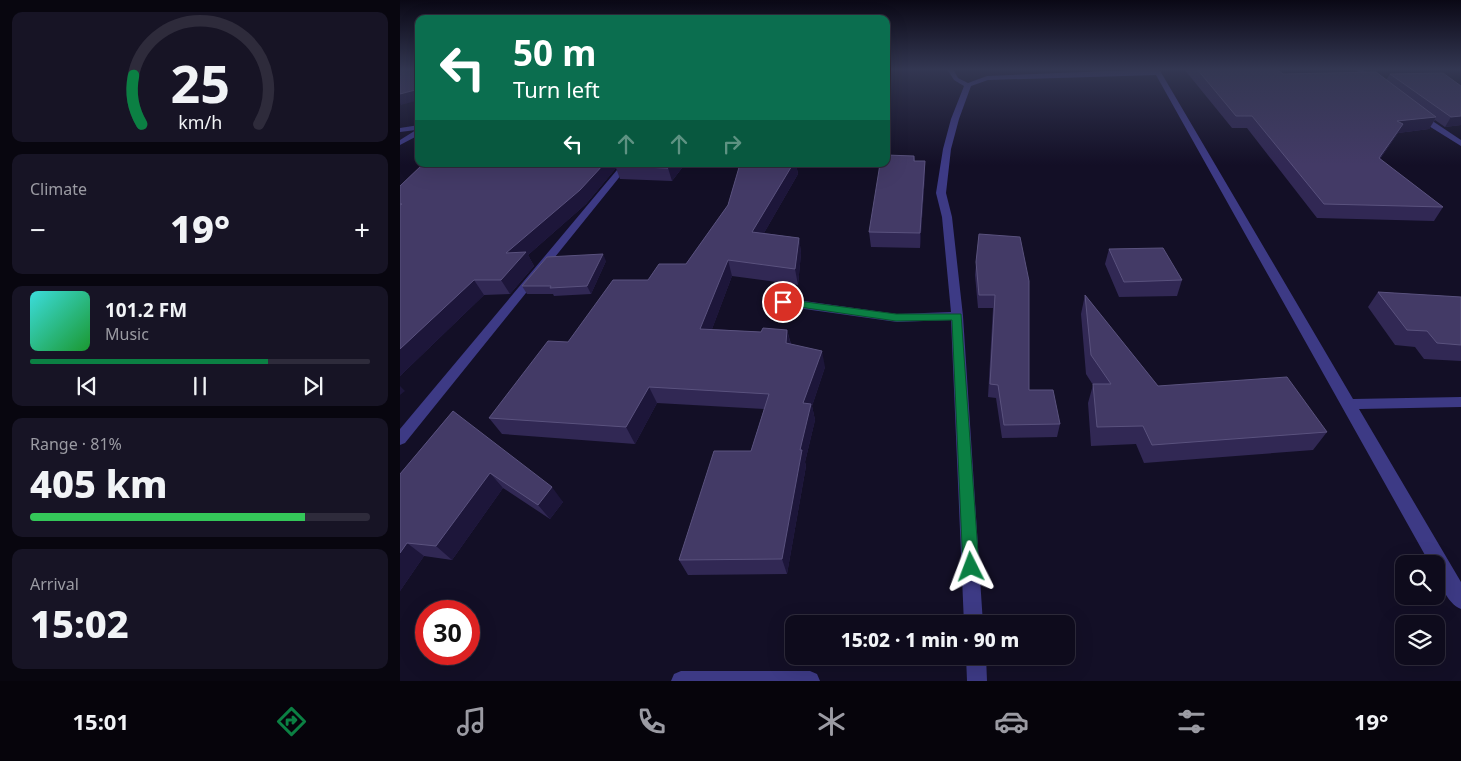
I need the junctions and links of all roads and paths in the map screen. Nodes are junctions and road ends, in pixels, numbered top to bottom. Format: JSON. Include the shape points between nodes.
{"nodes":[{"id":1,"x":962,"y":101,"type":"edge"},
{"id":2,"x":1174,"y":101,"type":"edge"},
{"id":3,"x":1414,"y":111,"type":"edge"},
{"id":4,"x":415,"y":128,"type":"edge"},
{"id":5,"x":400,"y":130,"type":"edge"},
{"id":6,"x":415,"y":134,"type":"edge"},
{"id":7,"x":400,"y":143,"type":"edge"},
{"id":8,"x":1461,"y":144,"type":"edge"},
{"id":9,"x":624,"y":167,"type":"edge"},
{"id":10,"x":783,"y":302,"type":"dead end"},
{"id":11,"x":957,"y":316,"type":"junction"},
{"id":12,"x":1461,"y":402,"type":"edge"},
{"id":13,"x":1348,"y":404,"type":"junction"},
{"id":14,"x":400,"y":439,"type":"edge"},
{"id":15,"x":1461,"y":600,"type":"edge"},
{"id":16,"x":974,"y":615,"type":"edge"},
{"id":17,"x":976,"y":665,"type":"edge"},
{"id":18,"x":681,"y":681,"type":"edge"},
{"id":19,"x":810,"y":681,"type":"edge"},
{"id":20,"x":977,"y":681,"type":"edge"}],
"edges":[{"from":1,"to":11,"type":"street","via":[[947,149],[942,193]]},
{"from":2,"to":13,"type":"street"},
{"from":3,"to":8,"type":"street"},
{"from":4,"to":5,"type":"street"},
{"from":6,"to":7,"type":"street"},
{"from":9,"to":14,"type":"street"},
{"from":10,"to":11,"type":"street","via":[[896,318]]},
{"from":11,"to":16,"type":"street"},
{"from":12,"to":13,"type":"street"},
{"from":13,"to":15,"type":"street"},
{"from":17,"to":20,"type":"street"},
{"from":18,"to":19,"type":"street"}]}
